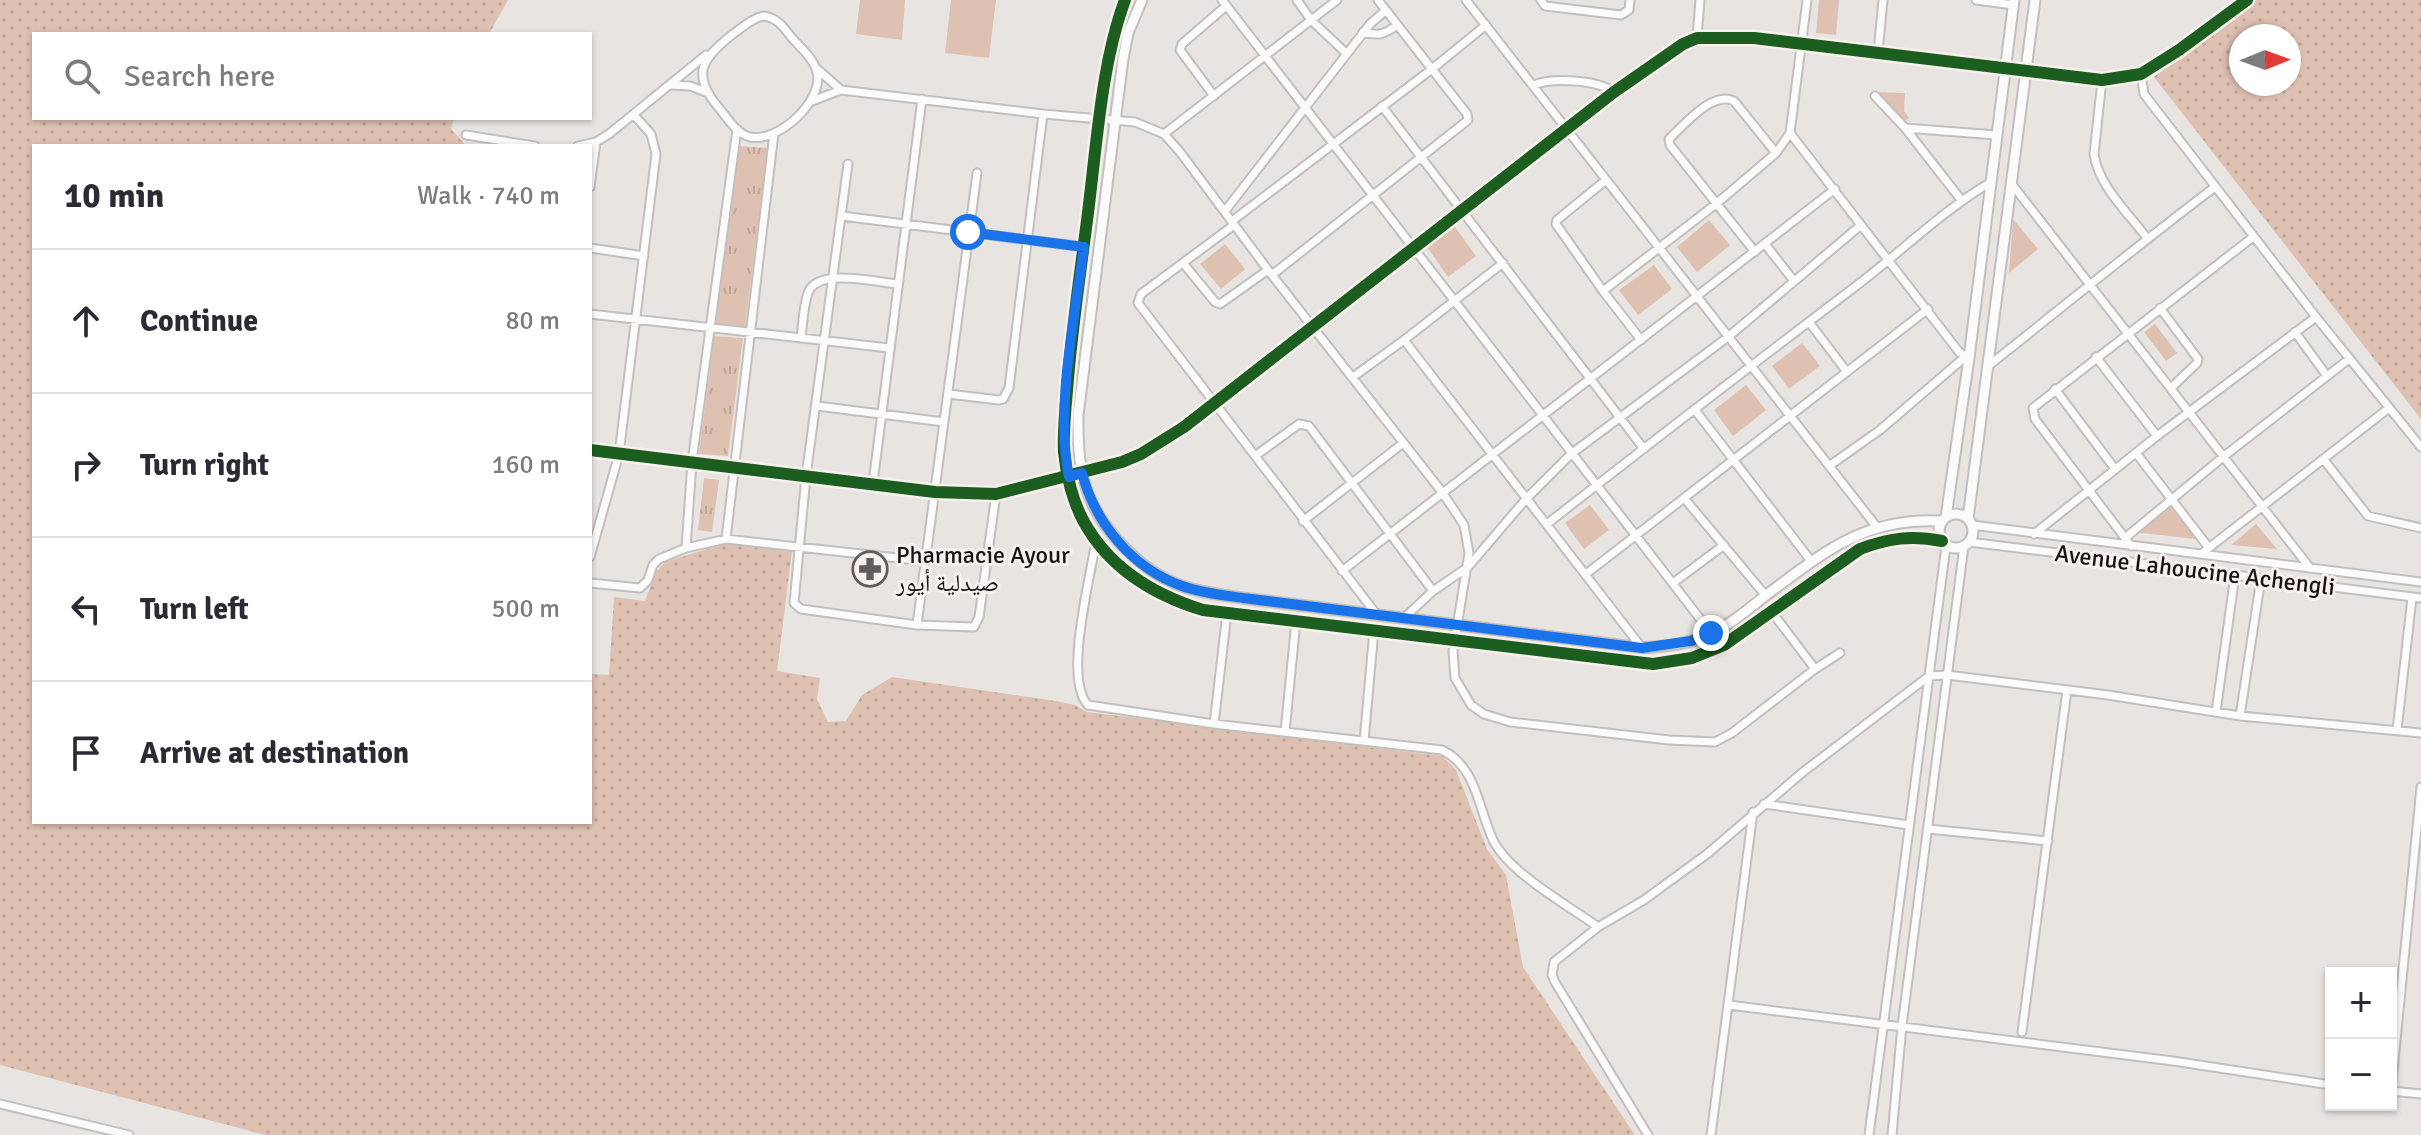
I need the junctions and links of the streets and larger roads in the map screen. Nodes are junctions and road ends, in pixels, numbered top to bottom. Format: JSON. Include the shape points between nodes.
{"nodes":[{"id":1,"x":1125,"y":0,"type":"edge"},
{"id":2,"x":1142,"y":0,"type":"edge"},
{"id":3,"x":1297,"y":0,"type":"edge"},
{"id":4,"x":1337,"y":0,"type":"edge"},
{"id":5,"x":1378,"y":0,"type":"edge"},
{"id":6,"x":1466,"y":0,"type":"edge"},
{"id":7,"x":1476,"y":0,"type":"edge"},
{"id":8,"x":1541,"y":0,"type":"edge"},
{"id":9,"x":1630,"y":0,"type":"edge"},
{"id":10,"x":1700,"y":0,"type":"edge"},
{"id":11,"x":1807,"y":0,"type":"edge"},
{"id":12,"x":1883,"y":0,"type":"edge"},
{"id":13,"x":1976,"y":0,"type":"edge"},
{"id":14,"x":2035,"y":0,"type":"edge"},
{"id":15,"x":2235,"y":0,"type":"edge"},
{"id":16,"x":2247,"y":0,"type":"edge"},
{"id":17,"x":2013,"y":2,"type":"edge"},
{"id":18,"x":1224,"y":3,"type":"edge"},
{"id":19,"x":2235,"y":9,"type":"junction"},
{"id":20,"x":1474,"y":10,"type":"junction"},
{"id":21,"x":1385,"y":11,"type":"junction"},
{"id":22,"x":1311,"y":20,"type":"junction"},
{"id":23,"x":1397,"y":25,"type":"junction"},
{"id":24,"x":1486,"y":25,"type":"junction"},
{"id":25,"x":1363,"y":32,"type":"junction"},
{"id":26,"x":1697,"y":38,"type":"junction"},
{"id":27,"x":1801,"y":43,"type":"junction"},
{"id":28,"x":714,"y":49,"type":"junction"},
{"id":29,"x":1346,"y":53,"type":"junction"},
{"id":30,"x":1878,"y":53,"type":"junction"},
{"id":31,"x":1264,"y":57,"type":"junction"},
{"id":32,"x":816,"y":68,"type":"junction"},
{"id":33,"x":1432,"y":69,"type":"junction"},
{"id":34,"x":2003,"y":69,"type":"junction"},
{"id":35,"x":2025,"y":71,"type":"junction"},
{"id":36,"x":2141,"y":74,"type":"junction"},
{"id":37,"x":2102,"y":80,"type":"junction"},
{"id":38,"x":671,"y":85,"type":"junction"},
{"id":39,"x":1534,"y":85,"type":"junction"},
{"id":40,"x":841,"y":90,"type":"junction"},
{"id":41,"x":706,"y":92,"type":"junction"},
{"id":42,"x":1614,"y":92,"type":"junction"},
{"id":43,"x":1214,"y":96,"type":"junction"},
{"id":44,"x":1875,"y":96,"type":"dead end"},
{"id":45,"x":922,"y":99,"type":"junction"},
{"id":46,"x":812,"y":101,"type":"junction"},
{"id":47,"x":1382,"y":106,"type":"junction"},
{"id":48,"x":1304,"y":107,"type":"junction"},
{"id":49,"x":1043,"y":114,"type":"junction"},
{"id":50,"x":634,"y":115,"type":"junction"},
{"id":51,"x":1100,"y":120,"type":"junction"},
{"id":52,"x":1115,"y":122,"type":"junction"},
{"id":53,"x":1905,"y":128,"type":"junction"},
{"id":54,"x":737,"y":129,"type":"junction"},
{"id":55,"x":1567,"y":129,"type":"junction"},
{"id":56,"x":774,"y":133,"type":"junction"},
{"id":57,"x":1790,"y":133,"type":"junction"},
{"id":58,"x":1164,"y":134,"type":"junction"},
{"id":59,"x":466,"y":135,"type":"dead end"},
{"id":60,"x":1996,"y":135,"type":"junction"},
{"id":61,"x":596,"y":142,"type":"junction"},
{"id":62,"x":1331,"y":143,"type":"junction"},
{"id":63,"x":522,"y":144,"type":"edge"},
{"id":64,"x":587,"y":144,"type":"edge"},
{"id":65,"x":1776,"y":153,"type":"junction"},
{"id":66,"x":1422,"y":158,"type":"junction"},
{"id":67,"x":848,"y":164,"type":"dead end"},
{"id":68,"x":592,"y":172,"type":"edge"},
{"id":69,"x":977,"y":173,"type":"dead end"},
{"id":70,"x":1606,"y":180,"type":"junction"},
{"id":71,"x":1991,"y":182,"type":"junction"},
{"id":72,"x":2011,"y":183,"type":"junction"},
{"id":73,"x":2215,"y":187,"type":"junction"},
{"id":74,"x":1835,"y":189,"type":"junction"},
{"id":75,"x":1373,"y":197,"type":"junction"},
{"id":76,"x":1962,"y":201,"type":"junction"},
{"id":77,"x":1716,"y":204,"type":"junction"},
{"id":78,"x":1462,"y":210,"type":"junction"},
{"id":79,"x":1225,"y":211,"type":"junction"},
{"id":80,"x":842,"y":216,"type":"junction"},
{"id":81,"x":1233,"y":223,"type":"junction"},
{"id":82,"x":905,"y":225,"type":"junction"},
{"id":83,"x":1861,"y":225,"type":"junction"},
{"id":84,"x":968,"y":232,"type":"junction"},
{"id":85,"x":2253,"y":237,"type":"junction"},
{"id":86,"x":2147,"y":238,"type":"junction"},
{"id":87,"x":1026,"y":241,"type":"junction"},
{"id":88,"x":1765,"y":244,"type":"junction"},
{"id":89,"x":1084,"y":247,"type":"junction"},
{"id":90,"x":1413,"y":247,"type":"junction"},
{"id":91,"x":1658,"y":247,"type":"junction"},
{"id":92,"x":592,"y":248,"type":"edge"},
{"id":93,"x":1755,"y":252,"type":"junction"},
{"id":94,"x":644,"y":256,"type":"junction"},
{"id":95,"x":1890,"y":260,"type":"junction"},
{"id":96,"x":1183,"y":263,"type":"junction"},
{"id":97,"x":1503,"y":263,"type":"junction"},
{"id":98,"x":1270,"y":272,"type":"junction"},
{"id":99,"x":833,"y":277,"type":"junction"},
{"id":100,"x":1794,"y":281,"type":"junction"},
{"id":101,"x":897,"y":284,"type":"junction"},
{"id":102,"x":2091,"y":286,"type":"junction"},
{"id":103,"x":1603,"y":291,"type":"junction"},
{"id":104,"x":1697,"y":296,"type":"junction"},
{"id":105,"x":1454,"y":302,"type":"junction"},
{"id":106,"x":2160,"y":308,"type":"junction"},
{"id":107,"x":1928,"y":309,"type":"junction"},
{"id":108,"x":592,"y":314,"type":"edge"},
{"id":109,"x":2316,"y":317,"type":"junction"},
{"id":110,"x":636,"y":319,"type":"junction"},
{"id":111,"x":1809,"y":322,"type":"junction"},
{"id":112,"x":710,"y":327,"type":"junction"},
{"id":113,"x":1313,"y":327,"type":"junction"},
{"id":114,"x":750,"y":332,"type":"junction"},
{"id":115,"x":2129,"y":332,"type":"junction"},
{"id":116,"x":2295,"y":332,"type":"junction"},
{"id":117,"x":1728,"y":337,"type":"junction"},
{"id":118,"x":801,"y":338,"type":"junction"},
{"id":119,"x":824,"y":340,"type":"junction"},
{"id":120,"x":1404,"y":340,"type":"junction"},
{"id":121,"x":1641,"y":340,"type":"junction"},
{"id":122,"x":889,"y":348,"type":"junction"},
{"id":123,"x":2096,"y":357,"type":"junction"},
{"id":124,"x":1967,"y":358,"type":"junction"},
{"id":125,"x":2349,"y":359,"type":"junction"},
{"id":126,"x":1750,"y":365,"type":"junction"},
{"id":127,"x":1988,"y":366,"type":"junction"},
{"id":128,"x":1847,"y":372,"type":"junction"},
{"id":129,"x":2327,"y":376,"type":"junction"},
{"id":130,"x":1353,"y":377,"type":"junction"},
{"id":131,"x":1591,"y":379,"type":"junction"},
{"id":132,"x":2171,"y":388,"type":"junction"},
{"id":133,"x":2055,"y":389,"type":"junction"},
{"id":134,"x":948,"y":394,"type":"junction"},
{"id":135,"x":1214,"y":404,"type":"junction"},
{"id":136,"x":817,"y":406,"type":"junction"},
{"id":137,"x":2389,"y":408,"type":"junction"},
{"id":138,"x":1695,"y":410,"type":"junction"},
{"id":139,"x":2189,"y":412,"type":"junction"},
{"id":140,"x":882,"y":414,"type":"junction"},
{"id":141,"x":1541,"y":415,"type":"junction"},
{"id":142,"x":1790,"y":416,"type":"junction"},
{"id":143,"x":1620,"y":418,"type":"junction"},
{"id":144,"x":944,"y":422,"type":"junction"},
{"id":145,"x":2157,"y":436,"type":"junction"},
{"id":146,"x":1402,"y":444,"type":"junction"},
{"id":147,"x":2421,"y":447,"type":"edge"},
{"id":148,"x":1644,"y":449,"type":"junction"},
{"id":149,"x":592,"y":450,"type":"edge"},
{"id":150,"x":2136,"y":453,"type":"junction"},
{"id":151,"x":619,"y":454,"type":"junction"},
{"id":152,"x":1491,"y":454,"type":"junction"},
{"id":153,"x":1571,"y":454,"type":"junction"},
{"id":154,"x":1255,"y":456,"type":"junction"},
{"id":155,"x":2223,"y":457,"type":"junction"},
{"id":156,"x":1733,"y":460,"type":"junction"},
{"id":157,"x":2324,"y":460,"type":"junction"},
{"id":158,"x":692,"y":462,"type":"junction"},
{"id":159,"x":735,"y":466,"type":"junction"},
{"id":160,"x":1829,"y":466,"type":"junction"},
{"id":161,"x":2115,"y":469,"type":"junction"},
{"id":162,"x":1082,"y":473,"type":"junction"},
{"id":163,"x":806,"y":476,"type":"junction"},
{"id":164,"x":1069,"y":477,"type":"junction"},
{"id":165,"x":1351,"y":482,"type":"junction"},
{"id":166,"x":873,"y":483,"type":"junction"},
{"id":167,"x":1597,"y":484,"type":"junction"},
{"id":168,"x":2089,"y":490,"type":"junction"},
{"id":169,"x":935,"y":492,"type":"junction"},
{"id":170,"x":1442,"y":492,"type":"junction"},
{"id":171,"x":996,"y":494,"type":"junction"},
{"id":172,"x":1684,"y":498,"type":"junction"},
{"id":173,"x":1526,"y":499,"type":"junction"},
{"id":174,"x":2171,"y":500,"type":"junction"},
{"id":175,"x":2261,"y":507,"type":"junction"},
{"id":176,"x":1944,"y":519,"type":"junction"},
{"id":177,"x":592,"y":520,"type":"edge"},
{"id":178,"x":1303,"y":521,"type":"junction"},
{"id":179,"x":601,"y":522,"type":"junction"},
{"id":180,"x":1970,"y":522,"type":"junction"},
{"id":181,"x":1547,"y":524,"type":"junction"},
{"id":182,"x":1876,"y":526,"type":"junction"},
{"id":183,"x":2421,"y":528,"type":"edge"},
{"id":184,"x":1389,"y":534,"type":"junction"},
{"id":185,"x":2034,"y":534,"type":"junction"},
{"id":186,"x":1636,"y":535,"type":"junction"},
{"id":187,"x":2125,"y":538,"type":"junction"},
{"id":188,"x":726,"y":539,"type":"junction"},
{"id":189,"x":1096,"y":540,"type":"junction"},
{"id":190,"x":1944,"y":544,"type":"junction"},
{"id":191,"x":1967,"y":544,"type":"junction"},
{"id":192,"x":799,"y":545,"type":"junction"},
{"id":193,"x":1724,"y":545,"type":"junction"},
{"id":194,"x":2131,"y":546,"type":"junction"},
{"id":195,"x":686,"y":548,"type":"junction"},
{"id":196,"x":2209,"y":548,"type":"junction"},
{"id":197,"x":592,"y":551,"type":"edge"},
{"id":198,"x":2201,"y":554,"type":"junction"},
{"id":199,"x":925,"y":561,"type":"junction"},
{"id":200,"x":1811,"y":561,"type":"junction"},
{"id":201,"x":1468,"y":567,"type":"junction"},
{"id":202,"x":2310,"y":568,"type":"junction"},
{"id":203,"x":1342,"y":571,"type":"junction"},
{"id":204,"x":1586,"y":574,"type":"junction"},
{"id":205,"x":2235,"y":575,"type":"junction"},
{"id":206,"x":2261,"y":578,"type":"junction"},
{"id":207,"x":2421,"y":582,"type":"edge"},
{"id":208,"x":592,"y":583,"type":"edge"},
{"id":209,"x":1673,"y":583,"type":"junction"},
{"id":210,"x":1433,"y":591,"type":"junction"},
{"id":211,"x":1766,"y":596,"type":"junction"},
{"id":212,"x":2416,"y":598,"type":"edge"},
{"id":213,"x":1772,"y":612,"type":"junction"},
{"id":214,"x":1227,"y":613,"type":"junction"},
{"id":215,"x":1377,"y":615,"type":"junction"},
{"id":216,"x":1404,"y":618,"type":"junction"},
{"id":217,"x":1296,"y":621,"type":"junction"},
{"id":218,"x":1459,"y":624,"type":"junction"},
{"id":219,"x":917,"y":625,"type":"junction"},
{"id":220,"x":1374,"y":630,"type":"junction"},
{"id":221,"x":1711,"y":633,"type":"junction"},
{"id":222,"x":1456,"y":640,"type":"junction"},
{"id":223,"x":1642,"y":648,"type":"junction"},
{"id":224,"x":1840,"y":653,"type":"dead end"},
{"id":225,"x":1815,"y":669,"type":"junction"},
{"id":226,"x":1947,"y":675,"type":"junction"},
{"id":227,"x":1929,"y":676,"type":"junction"},
{"id":228,"x":2067,"y":690,"type":"junction"},
{"id":229,"x":2216,"y":712,"type":"junction"},
{"id":230,"x":2240,"y":716,"type":"junction"},
{"id":231,"x":1214,"y":724,"type":"junction"},
{"id":232,"x":2397,"y":730,"type":"junction"},
{"id":233,"x":1285,"y":732,"type":"junction"},
{"id":234,"x":2421,"y":733,"type":"edge"},
{"id":235,"x":1364,"y":741,"type":"junction"},
{"id":236,"x":2421,"y":787,"type":"edge"},
{"id":237,"x":1764,"y":804,"type":"junction"},
{"id":238,"x":1753,"y":812,"type":"junction"},
{"id":239,"x":1909,"y":825,"type":"junction"},
{"id":240,"x":1928,"y":829,"type":"junction"},
{"id":241,"x":2048,"y":841,"type":"junction"},
{"id":242,"x":2409,"y":891,"type":"junction"},
{"id":243,"x":2421,"y":892,"type":"edge"},
{"id":244,"x":1598,"y":927,"type":"junction"},
{"id":245,"x":1729,"y":1005,"type":"junction"},
{"id":246,"x":1883,"y":1024,"type":"junction"},
{"id":247,"x":1902,"y":1026,"type":"junction"},
{"id":248,"x":2022,"y":1032,"type":"dead end"},
{"id":249,"x":2396,"y":1039,"type":"edge"},
{"id":250,"x":2325,"y":1084,"type":"edge"},
{"id":251,"x":2397,"y":1092,"type":"edge"},
{"id":252,"x":2421,"y":1094,"type":"edge"},
{"id":253,"x":0,"y":1104,"type":"edge"},
{"id":254,"x":129,"y":1135,"type":"edge"},
{"id":255,"x":1648,"y":1135,"type":"edge"},
{"id":256,"x":1711,"y":1135,"type":"edge"},
{"id":257,"x":1869,"y":1135,"type":"edge"},
{"id":258,"x":1892,"y":1135,"type":"edge"}],
"edges":[{"from":1,"to":51,"type":"street","via":[[1113,35]]},
{"from":2,"to":52,"type":"street","via":[[1128,33]]},
{"from":3,"to":22,"type":"street"},
{"from":4,"to":22,"type":"street"},
{"from":5,"to":21,"type":"street"},
{"from":6,"to":20,"type":"street"},
{"from":7,"to":20,"type":"street"},
{"from":8,"to":9,"type":"street","via":[[1545,6],[1621,15],[1629,10]]},
{"from":10,"to":26,"type":"street"},
{"from":11,"to":27,"type":"street"},
{"from":12,"to":30,"type":"street"},
{"from":13,"to":17,"type":"street"},
{"from":14,"to":35,"type":"street"},
{"from":15,"to":19,"type":"street"},
{"from":16,"to":19,"type":"street"},
{"from":17,"to":34,"type":"street"},
{"from":18,"to":31,"type":"street"},
{"from":18,"to":43,"type":"street","via":[[1180,50]]},
{"from":19,"to":36,"type":"street"},
{"from":20,"to":24,"type":"street"},
{"from":21,"to":23,"type":"street"},
{"from":21,"to":25,"type":"street"},
{"from":22,"to":29,"type":"street"},
{"from":22,"to":31,"type":"street"},
{"from":23,"to":25,"type":"street","via":[[1377,36]]},
{"from":23,"to":33,"type":"street"},
{"from":24,"to":33,"type":"street"},
{"from":24,"to":39,"type":"street"},
{"from":25,"to":29,"type":"street"},
{"from":26,"to":27,"type":"street"},
{"from":26,"to":42,"type":"street"},
{"from":27,"to":30,"type":"street"},
{"from":27,"to":57,"type":"street"},
{"from":28,"to":32,"type":"street","via":[[756,18],[768,16],[779,22]]},
{"from":28,"to":38,"type":"street"},
{"from":28,"to":41,"type":"street","via":[[703,68]]},
{"from":29,"to":48,"type":"street"},
{"from":30,"to":34,"type":"street"},
{"from":31,"to":43,"type":"street"},
{"from":31,"to":48,"type":"street"},
{"from":32,"to":40,"type":"street"},
{"from":32,"to":46,"type":"street","via":[[818,85]]},
{"from":33,"to":47,"type":"street"},
{"from":33,"to":66,"type":"street","via":[[1468,120]]},
{"from":34,"to":35,"type":"street"},
{"from":34,"to":60,"type":"street"},
{"from":35,"to":37,"type":"street"},
{"from":35,"to":72,"type":"street"},
{"from":36,"to":37,"type":"street"},
{"from":36,"to":73,"type":"street","via":[[2144,94]]},
{"from":37,"to":86,"type":"street","via":[[2096,166]]},
{"from":38,"to":41,"type":"street"},
{"from":38,"to":50,"type":"street"},
{"from":39,"to":42,"type":"street","via":[[1552,80],[1601,85]]},
{"from":39,"to":55,"type":"street"},
{"from":40,"to":45,"type":"street"},
{"from":40,"to":46,"type":"street"},
{"from":41,"to":54,"type":"street"},
{"from":42,"to":55,"type":"street"},
{"from":43,"to":58,"type":"street"},
{"from":44,"to":53,"type":"street"},
{"from":45,"to":49,"type":"street"},
{"from":45,"to":82,"type":"street"},
{"from":46,"to":56,"type":"street"},
{"from":47,"to":62,"type":"street"},
{"from":47,"to":66,"type":"street"},
{"from":48,"to":62,"type":"street"},
{"from":48,"to":79,"type":"street"},
{"from":49,"to":51,"type":"street"},
{"from":49,"to":87,"type":"street"},
{"from":50,"to":61,"type":"street"},
{"from":50,"to":94,"type":"street","via":[[651,134],[656,154]]},
{"from":51,"to":52,"type":"street"},
{"from":51,"to":89,"type":"street"},
{"from":52,"to":58,"type":"street","via":[[1135,122]]},
{"from":52,"to":162,"type":"street","via":[[1078,415]]},
{"from":53,"to":60,"type":"street"},
{"from":53,"to":76,"type":"street"},
{"from":54,"to":56,"type":"street","via":[[755,137]]},
{"from":54,"to":112,"type":"street"},
{"from":55,"to":70,"type":"street"},
{"from":55,"to":78,"type":"street"},
{"from":56,"to":114,"type":"street"},
{"from":57,"to":65,"type":"street"},
{"from":57,"to":74,"type":"street"},
{"from":58,"to":79,"type":"street"},
{"from":59,"to":63,"type":"street"},
{"from":60,"to":71,"type":"street"},
{"from":61,"to":64,"type":"street"},
{"from":61,"to":68,"type":"street"},
{"from":62,"to":75,"type":"street"},
{"from":62,"to":81,"type":"street"},
{"from":65,"to":77,"type":"street"},
{"from":65,"to":77,"type":"street","via":[[1726,97],[1669,139]]},
{"from":66,"to":75,"type":"street"},
{"from":66,"to":78,"type":"street"},
{"from":67,"to":80,"type":"street"},
{"from":69,"to":84,"type":"street"},
{"from":70,"to":91,"type":"street"},
{"from":70,"to":103,"type":"street","via":[[1556,224]]},
{"from":71,"to":76,"type":"street"},
{"from":71,"to":124,"type":"street"},
{"from":72,"to":102,"type":"street"},
{"from":72,"to":127,"type":"street"},
{"from":73,"to":85,"type":"street"},
{"from":73,"to":86,"type":"street"},
{"from":74,"to":83,"type":"street"},
{"from":74,"to":88,"type":"street"},
{"from":75,"to":90,"type":"street"},
{"from":75,"to":98,"type":"street"},
{"from":76,"to":95,"type":"street"},
{"from":77,"to":91,"type":"street"},
{"from":77,"to":93,"type":"street"},
{"from":78,"to":90,"type":"street"},
{"from":78,"to":97,"type":"street"},
{"from":79,"to":81,"type":"street"},
{"from":80,"to":82,"type":"street"},
{"from":80,"to":99,"type":"street"},
{"from":81,"to":96,"type":"street"},
{"from":81,"to":98,"type":"street"},
{"from":82,"to":84,"type":"street"},
{"from":82,"to":101,"type":"street"},
{"from":83,"to":95,"type":"street"},
{"from":83,"to":100,"type":"street"},
{"from":84,"to":87,"type":"street"},
{"from":84,"to":134,"type":"street"},
{"from":85,"to":106,"type":"street"},
{"from":85,"to":109,"type":"street"},
{"from":86,"to":102,"type":"street"},
{"from":87,"to":89,"type":"street"},
{"from":87,"to":134,"type":"street","via":[[1007,394],[999,400]]},
{"from":88,"to":93,"type":"street"},
{"from":88,"to":100,"type":"street"},
{"from":89,"to":164,"type":"street","via":[[1064,435]]},
{"from":90,"to":105,"type":"street"},
{"from":90,"to":113,"type":"street"},
{"from":91,"to":103,"type":"street"},
{"from":91,"to":104,"type":"street"},
{"from":92,"to":94,"type":"street"},
{"from":93,"to":104,"type":"street"},
{"from":94,"to":110,"type":"street"},
{"from":95,"to":107,"type":"street"},
{"from":95,"to":111,"type":"street"},
{"from":96,"to":98,"type":"street","via":[[1220,304]]},
{"from":96,"to":135,"type":"street","via":[[1141,294],[1138,303]]},
{"from":97,"to":105,"type":"street"},
{"from":97,"to":131,"type":"street"},
{"from":98,"to":113,"type":"street"},
{"from":99,"to":101,"type":"street"},
{"from":99,"to":118,"type":"street","via":[[808,292]]},
{"from":99,"to":119,"type":"street"},
{"from":100,"to":117,"type":"street"},
{"from":101,"to":122,"type":"street"},
{"from":102,"to":115,"type":"street"},
{"from":102,"to":127,"type":"street"},
{"from":103,"to":121,"type":"street"},
{"from":104,"to":117,"type":"street"},
{"from":104,"to":121,"type":"street"},
{"from":105,"to":120,"type":"street"},
{"from":105,"to":141,"type":"street"},
{"from":106,"to":115,"type":"street"},
{"from":106,"to":132,"type":"street","via":[[2198,359]]},
{"from":107,"to":124,"type":"street"},
{"from":107,"to":128,"type":"street"},
{"from":108,"to":110,"type":"street"},
{"from":109,"to":116,"type":"street"},
{"from":109,"to":125,"type":"street"},
{"from":110,"to":112,"type":"street"},
{"from":110,"to":151,"type":"street"},
{"from":111,"to":126,"type":"street"},
{"from":111,"to":128,"type":"street"},
{"from":112,"to":114,"type":"street"},
{"from":112,"to":158,"type":"street"},
{"from":113,"to":130,"type":"street"},
{"from":113,"to":135,"type":"street"},
{"from":114,"to":118,"type":"street"},
{"from":114,"to":159,"type":"street"},
{"from":115,"to":123,"type":"street"},
{"from":115,"to":132,"type":"street"},
{"from":116,"to":129,"type":"street"},
{"from":116,"to":139,"type":"street"},
{"from":117,"to":126,"type":"street"},
{"from":117,"to":143,"type":"street"},
{"from":118,"to":119,"type":"street"},
{"from":119,"to":122,"type":"street"},
{"from":119,"to":136,"type":"street"},
{"from":120,"to":130,"type":"street"},
{"from":120,"to":152,"type":"street"},
{"from":121,"to":131,"type":"street"},
{"from":122,"to":140,"type":"street"},
{"from":123,"to":133,"type":"street"},
{"from":123,"to":145,"type":"street"},
{"from":124,"to":160,"type":"street"},
{"from":124,"to":176,"type":"street"},
{"from":125,"to":129,"type":"street"},
{"from":125,"to":137,"type":"street"},
{"from":126,"to":138,"type":"street"},
{"from":126,"to":142,"type":"street"},
{"from":127,"to":180,"type":"street"},
{"from":128,"to":142,"type":"street"},
{"from":129,"to":155,"type":"street"},
{"from":130,"to":146,"type":"street"},
{"from":131,"to":141,"type":"street"},
{"from":131,"to":143,"type":"street"},
{"from":132,"to":139,"type":"street"},
{"from":133,"to":161,"type":"street"},
{"from":133,"to":168,"type":"street","via":[[2033,408],[2035,419]]},
{"from":134,"to":144,"type":"street"},
{"from":135,"to":154,"type":"street"},
{"from":135,"to":162,"type":"street","via":[[1141,454]]},
{"from":136,"to":140,"type":"street"},
{"from":136,"to":163,"type":"street"},
{"from":137,"to":147,"type":"street"},
{"from":137,"to":157,"type":"street"},
{"from":138,"to":148,"type":"street"},
{"from":138,"to":156,"type":"street"},
{"from":139,"to":145,"type":"street"},
{"from":139,"to":155,"type":"street"},
{"from":140,"to":144,"type":"street"},
{"from":140,"to":166,"type":"street"},
{"from":141,"to":152,"type":"street"},
{"from":141,"to":153,"type":"street"},
{"from":142,"to":156,"type":"street"},
{"from":142,"to":160,"type":"street"},
{"from":143,"to":148,"type":"street"},
{"from":143,"to":153,"type":"street"},
{"from":144,"to":169,"type":"street"},
{"from":145,"to":150,"type":"street"},
{"from":146,"to":165,"type":"street"},
{"from":146,"to":170,"type":"street"},
{"from":148,"to":167,"type":"street"},
{"from":149,"to":151,"type":"street"},
{"from":150,"to":161,"type":"street"},
{"from":150,"to":174,"type":"street"},
{"from":151,"to":158,"type":"street"},
{"from":151,"to":179,"type":"street"},
{"from":152,"to":170,"type":"street"},
{"from":152,"to":173,"type":"street"},
{"from":153,"to":167,"type":"street"},
{"from":153,"to":173,"type":"street"},
{"from":154,"to":165,"type":"street","via":[[1305,424]]},
{"from":154,"to":178,"type":"street"},
{"from":155,"to":174,"type":"street"},
{"from":155,"to":175,"type":"street"},
{"from":156,"to":172,"type":"street"},
{"from":156,"to":200,"type":"street"},
{"from":157,"to":175,"type":"street"},
{"from":157,"to":183,"type":"street","via":[[2368,516]]},
{"from":158,"to":159,"type":"street"},
{"from":158,"to":195,"type":"street"},
{"from":159,"to":163,"type":"street"},
{"from":159,"to":188,"type":"street"},
{"from":160,"to":182,"type":"street"},
{"from":161,"to":168,"type":"street"},
{"from":162,"to":164,"type":"street"},
{"from":162,"to":215,"type":"street","via":[[1105,527],[1138,562],[1167,580],[1201,592]]},
{"from":163,"to":166,"type":"street"},
{"from":163,"to":192,"type":"street"},
{"from":164,"to":171,"type":"street"},
{"from":164,"to":189,"type":"street"},
{"from":165,"to":178,"type":"street"},
{"from":165,"to":184,"type":"street"},
{"from":166,"to":169,"type":"street"},
{"from":167,"to":181,"type":"street"},
{"from":167,"to":186,"type":"street"},
{"from":168,"to":185,"type":"street"},
{"from":168,"to":187,"type":"street"},
{"from":169,"to":171,"type":"street"},
{"from":169,"to":199,"type":"street"},
{"from":170,"to":184,"type":"street"},
{"from":170,"to":201,"type":"street","via":[[1464,525]]},
{"from":171,"to":219,"type":"street","via":[[977,624],[969,629]]},
{"from":172,"to":186,"type":"street"},
{"from":172,"to":193,"type":"street"},
{"from":173,"to":181,"type":"street"},
{"from":173,"to":201,"type":"street"},
{"from":174,"to":187,"type":"street"},
{"from":174,"to":196,"type":"street"},
{"from":175,"to":196,"type":"street"},
{"from":175,"to":202,"type":"street"},
{"from":176,"to":180,"type":"street","via":[[1960,514]]},
{"from":176,"to":182,"type":"street"},
{"from":176,"to":190,"type":"street","via":[[1939,531]]},
{"from":177,"to":179,"type":"street"},
{"from":178,"to":203,"type":"street"},
{"from":179,"to":197,"type":"street"},
{"from":180,"to":185,"type":"street","name":"Avenue Lahoucine Achengli"},
{"from":180,"to":191,"type":"street","via":[[1973,534]]},
{"from":181,"to":204,"type":"street"},
{"from":182,"to":200,"type":"street"},
{"from":184,"to":203,"type":"street"},
{"from":184,"to":210,"type":"street"},
{"from":185,"to":194,"type":"street","name":"Avenue Lahoucine Achengli"},
{"from":186,"to":204,"type":"street"},
{"from":186,"to":209,"type":"street"},
{"from":187,"to":194,"type":"street"},
{"from":188,"to":192,"type":"street"},
{"from":188,"to":195,"type":"street"},
{"from":189,"to":214,"type":"street","via":[[1145,586],[1175,601]]},
{"from":189,"to":231,"type":"street","via":[[1079,644],[1082,699],[1096,707]]},
{"from":190,"to":191,"type":"street"},
{"from":190,"to":213,"type":"street","via":[[1907,537],[1860,549]]},
{"from":190,"to":227,"type":"street"},
{"from":191,"to":205,"type":"street","name":"Avenue Lahoucine Achengli"},
{"from":191,"to":226,"type":"street"},
{"from":192,"to":199,"type":"street"},
{"from":192,"to":219,"type":"street","via":[[797,608]]},
{"from":193,"to":209,"type":"street"},
{"from":193,"to":211,"type":"street"},
{"from":194,"to":198,"type":"street","name":"Avenue Lahoucine Achengli"},
{"from":195,"to":208,"type":"street","via":[[659,559],[640,588]]},
{"from":196,"to":198,"type":"street"},
{"from":198,"to":202,"type":"street","name":"Avenue Lahoucine Achengli"},
{"from":199,"to":219,"type":"street"},
{"from":200,"to":211,"type":"street"},
{"from":201,"to":210,"type":"street"},
{"from":201,"to":218,"type":"street"},
{"from":202,"to":207,"type":"street","name":"Avenue Lahoucine Achengli"},
{"from":203,"to":215,"type":"street"},
{"from":204,"to":223,"type":"street"},
{"from":205,"to":206,"type":"street","name":"Avenue Lahoucine Achengli"},
{"from":205,"to":229,"type":"street"},
{"from":206,"to":212,"type":"street","name":"Avenue Lahoucine Achengli"},
{"from":206,"to":230,"type":"street"},
{"from":209,"to":221,"type":"street"},
{"from":210,"to":216,"type":"street"},
{"from":211,"to":221,"type":"street"},
{"from":212,"to":232,"type":"street"},
{"from":213,"to":222,"type":"street","via":[[1710,652],[1653,664]]},
{"from":213,"to":225,"type":"street"},
{"from":214,"to":217,"type":"street"},
{"from":214,"to":231,"type":"street"},
{"from":215,"to":216,"type":"street"},
{"from":216,"to":218,"type":"street"},
{"from":217,"to":220,"type":"street"},
{"from":217,"to":233,"type":"street"},
{"from":218,"to":222,"type":"street"},
{"from":218,"to":223,"type":"street"},
{"from":220,"to":222,"type":"street"},
{"from":220,"to":235,"type":"street"},
{"from":221,"to":223,"type":"street"},
{"from":222,"to":225,"type":"street","via":[[1455,678],[1471,705],[1484,714],[1510,722],[1669,740],[1723,738]]},
{"from":224,"to":225,"type":"street"},
{"from":226,"to":227,"type":"street"},
{"from":226,"to":228,"type":"street"},
{"from":226,"to":240,"type":"street"},
{"from":227,"to":237,"type":"street"},
{"from":227,"to":239,"type":"street"},
{"from":228,"to":229,"type":"street"},
{"from":228,"to":241,"type":"street"},
{"from":229,"to":230,"type":"street"},
{"from":230,"to":232,"type":"street"},
{"from":231,"to":233,"type":"street"},
{"from":232,"to":234,"type":"street"},
{"from":233,"to":235,"type":"street"},
{"from":235,"to":244,"type":"street","via":[[1452,754],[1476,790],[1502,855]]},
{"from":236,"to":242,"type":"street"},
{"from":237,"to":238,"type":"street"},
{"from":237,"to":239,"type":"street"},
{"from":238,"to":244,"type":"street","via":[[1707,854]]},
{"from":238,"to":245,"type":"street"},
{"from":239,"to":246,"type":"street"},
{"from":240,"to":241,"type":"street"},
{"from":240,"to":247,"type":"street"},
{"from":241,"to":248,"type":"street"},
{"from":242,"to":243,"type":"street"},
{"from":242,"to":249,"type":"street"},
{"from":244,"to":255,"type":"street","via":[[1558,957],[1552,975]]},
{"from":245,"to":246,"type":"street"},
{"from":245,"to":256,"type":"street"},
{"from":246,"to":247,"type":"street"},
{"from":246,"to":257,"type":"street"},
{"from":247,"to":250,"type":"street"},
{"from":247,"to":258,"type":"street"},
{"from":251,"to":252,"type":"street"},
{"from":253,"to":254,"type":"street"}]}
